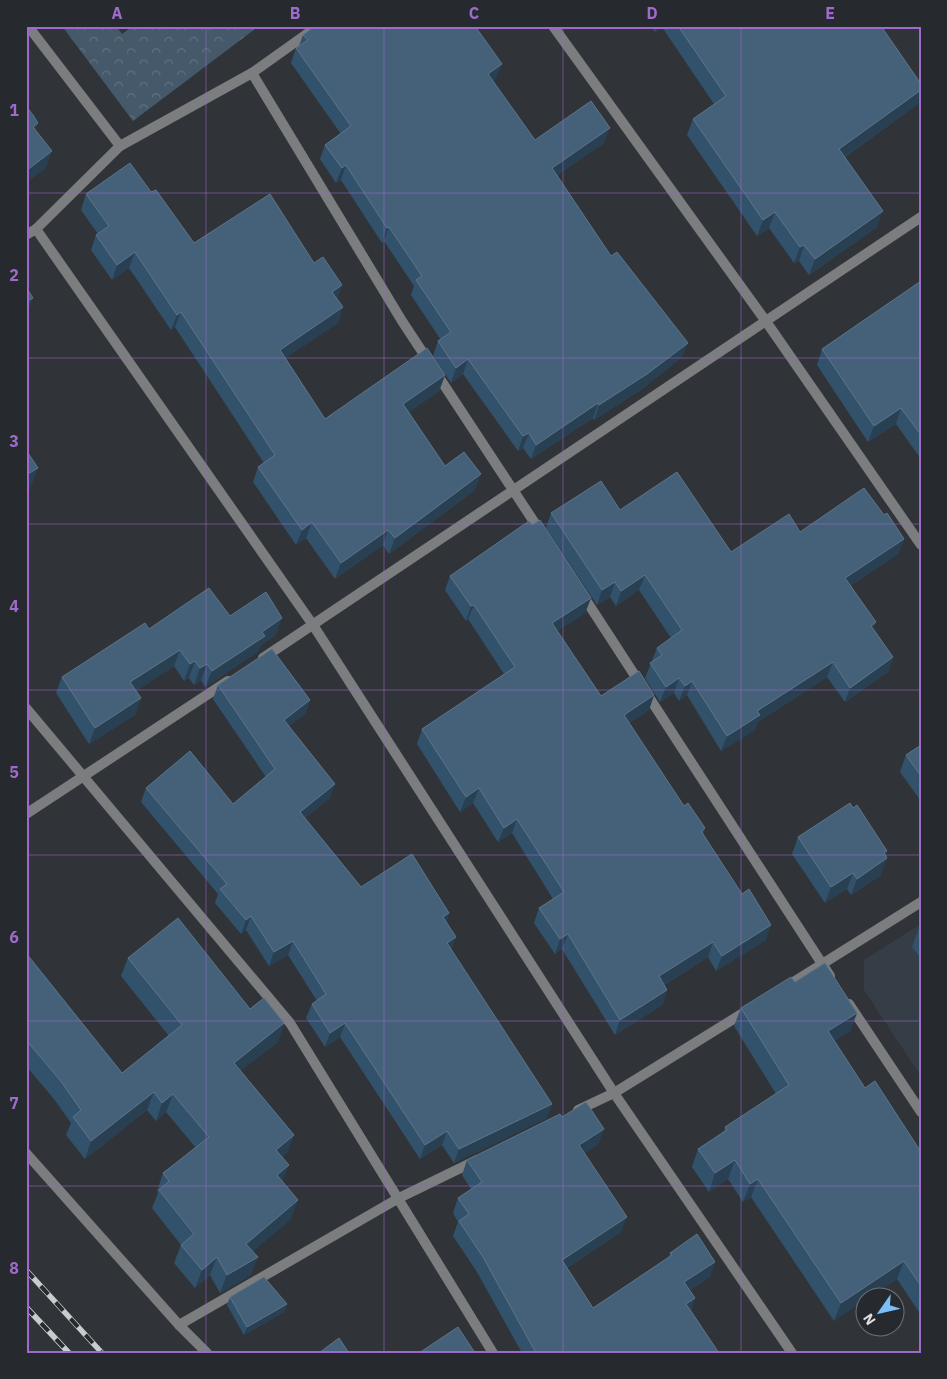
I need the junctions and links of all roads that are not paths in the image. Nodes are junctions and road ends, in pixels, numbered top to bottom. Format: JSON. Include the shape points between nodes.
{"nodes":[{"id":1,"x":28,"y":26,"type":"edge"},
{"id":2,"x":318,"y":26,"type":"edge"},
{"id":3,"x":553,"y":26,"type":"edge"},
{"id":4,"x":252,"y":74,"type":"junction"},
{"id":5,"x":120,"y":146,"type":"junction"},
{"id":6,"x":921,"y":217,"type":"edge"},
{"id":7,"x":36,"y":229,"type":"junction"},
{"id":8,"x":26,"y":235,"type":"edge"},
{"id":9,"x":765,"y":320,"type":"junction"},
{"id":10,"x":515,"y":491,"type":"junction"},
{"id":11,"x":547,"y":541,"type":"edge"},
{"id":12,"x":921,"y":545,"type":"edge"},
{"id":13,"x":574,"y":582,"type":"edge"},
{"id":14,"x":313,"y":625,"type":"junction"},
{"id":15,"x":256,"y":663,"type":"edge"},
{"id":16,"x":240,"y":674,"type":"edge"},
{"id":17,"x":26,"y":708,"type":"edge"},
{"id":18,"x":85,"y":776,"type":"junction"},
{"id":19,"x":26,"y":814,"type":"edge"},
{"id":20,"x":921,"y":902,"type":"edge"},
{"id":21,"x":822,"y":964,"type":"junction"},
{"id":22,"x":772,"y":995,"type":"edge"},
{"id":23,"x":756,"y":1006,"type":"edge"},
{"id":24,"x":614,"y":1093,"type":"junction"},
{"id":25,"x":921,"y":1112,"type":"edge"},
{"id":26,"x":569,"y":1115,"type":"edge"},
{"id":27,"x":26,"y":1153,"type":"edge"},
{"id":28,"x":489,"y":1154,"type":"edge"},
{"id":29,"x":400,"y":1198,"type":"junction"},
{"id":30,"x":179,"y":1325,"type":"junction"},
{"id":31,"x":207,"y":1353,"type":"edge"},
{"id":32,"x":494,"y":1353,"type":"edge"},
{"id":33,"x":792,"y":1353,"type":"edge"}],
"edges":[{"from":1,"to":5,"type":"street"},
{"from":2,"to":4,"type":"street"},
{"from":3,"to":9,"type":"street"},
{"from":4,"to":5,"type":"street"},
{"from":4,"to":10,"type":"street","via":[[402,321]]},
{"from":5,"to":7,"type":"street"},
{"from":6,"to":9,"type":"street"},
{"from":7,"to":8,"type":"street"},
{"from":7,"to":14,"type":"street"},
{"from":9,"to":10,"type":"street"},
{"from":9,"to":12,"type":"street"},
{"from":10,"to":11,"type":"street"},
{"from":10,"to":14,"type":"street"},
{"from":13,"to":21,"type":"street"},
{"from":14,"to":15,"type":"street"},
{"from":14,"to":24,"type":"street"},
{"from":16,"to":18,"type":"street"},
{"from":17,"to":18,"type":"street"},
{"from":18,"to":19,"type":"street"},
{"from":18,"to":29,"type":"street","via":[[290,1023]]},
{"from":20,"to":21,"type":"street"},
{"from":21,"to":22,"type":"street"},
{"from":21,"to":25,"type":"street"},
{"from":23,"to":24,"type":"street"},
{"from":24,"to":26,"type":"street"},
{"from":24,"to":33,"type":"street"},
{"from":27,"to":30,"type":"street"},
{"from":28,"to":29,"type":"street"},
{"from":29,"to":30,"type":"street"},
{"from":29,"to":32,"type":"street"},
{"from":30,"to":31,"type":"street"}]}
